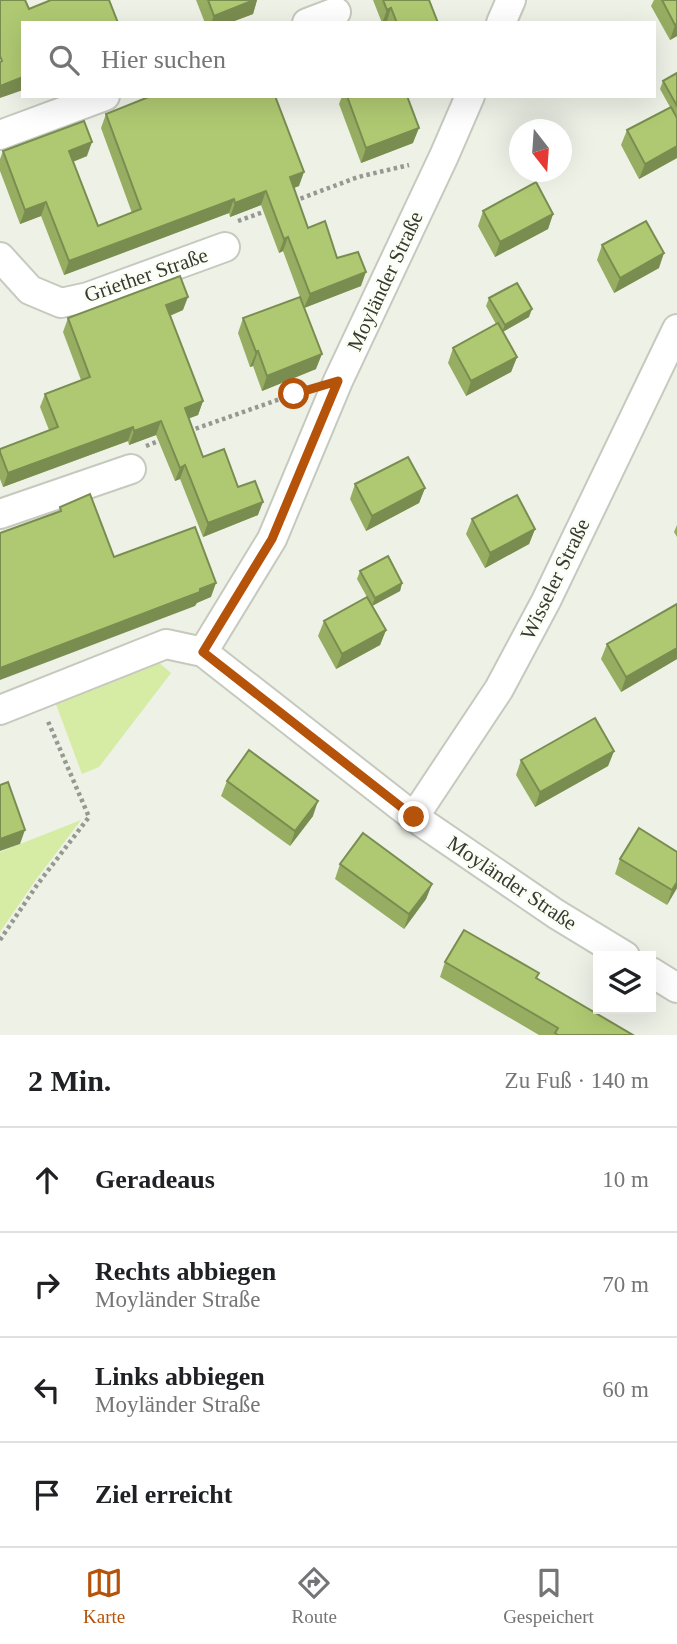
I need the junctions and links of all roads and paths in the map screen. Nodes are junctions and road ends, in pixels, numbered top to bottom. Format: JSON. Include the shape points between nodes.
{"nodes":[{"id":1,"x":511,"y":0,"type":"edge"},
{"id":2,"x":336,"y":12,"type":"dead end"},
{"id":3,"x":312,"y":21,"type":"edge"},
{"id":4,"x":502,"y":21,"type":"edge"},
{"id":5,"x":100,"y":98,"type":"edge"},
{"id":6,"x":469,"y":98,"type":"edge"},
{"id":7,"x":0,"y":135,"type":"edge"},
{"id":8,"x":444,"y":156,"type":"junction"},
{"id":9,"x":286,"y":203,"type":"edge"},
{"id":10,"x":275,"y":208,"type":"edge"},
{"id":11,"x":225,"y":247,"type":"joint"},
{"id":12,"x":0,"y":257,"type":"edge"},
{"id":13,"x":677,"y":330,"type":"edge"},
{"id":14,"x":338,"y":381,"type":"junction"},
{"id":15,"x":180,"y":434,"type":"edge"},
{"id":16,"x":167,"y":438,"type":"edge"},
{"id":17,"x":131,"y":469,"type":"joint"},
{"id":18,"x":0,"y":514,"type":"edge"},
{"id":19,"x":203,"y":652,"type":"junction"},
{"id":20,"x":37,"y":696,"type":"junction"},
{"id":21,"x":0,"y":710,"type":"edge"},
{"id":22,"x":414,"y":817,"type":"junction"},
{"id":23,"x":0,"y":940,"type":"edge"},
{"id":24,"x":617,"y":951,"type":"edge"},
{"id":25,"x":656,"y":975,"type":"edge"},
{"id":26,"x":677,"y":988,"type":"edge"}],
"edges":[{"from":1,"to":4,"type":"street"},
{"from":2,"to":3,"type":"street"},
{"from":5,"to":7,"type":"street"},
{"from":6,"to":8,"type":"street","name":"Moyländer Straße"},
{"from":8,"to":9,"type":"path","via":[[358,177]]},
{"from":8,"to":14,"type":"street","name":"Moyländer Straße"},
{"from":10,"to":11,"type":"path","via":[[239,221]]},
{"from":11,"to":12,"type":"street","name":"Griether Straße","via":[[61,303],[30,290]]},
{"from":13,"to":22,"type":"street","name":"Wisseler Straße","via":[[499,689]]},
{"from":14,"to":15,"type":"path"},
{"from":14,"to":19,"type":"street","name":"Moyländer Straße","via":[[272,539]]},
{"from":16,"to":17,"type":"path","via":[[142,447]]},
{"from":17,"to":18,"type":"street"},
{"from":19,"to":20,"type":"street","name":"Moyländer Straße","via":[[166,644]]},
{"from":19,"to":22,"type":"street","name":"Moyländer Straße"},
{"from":20,"to":21,"type":"street","name":"Moyländer Straße"},
{"from":20,"to":23,"type":"path","via":[[89,817]]},
{"from":22,"to":24,"type":"street","name":"Moyländer Straße"},
{"from":25,"to":26,"type":"street"}]}
